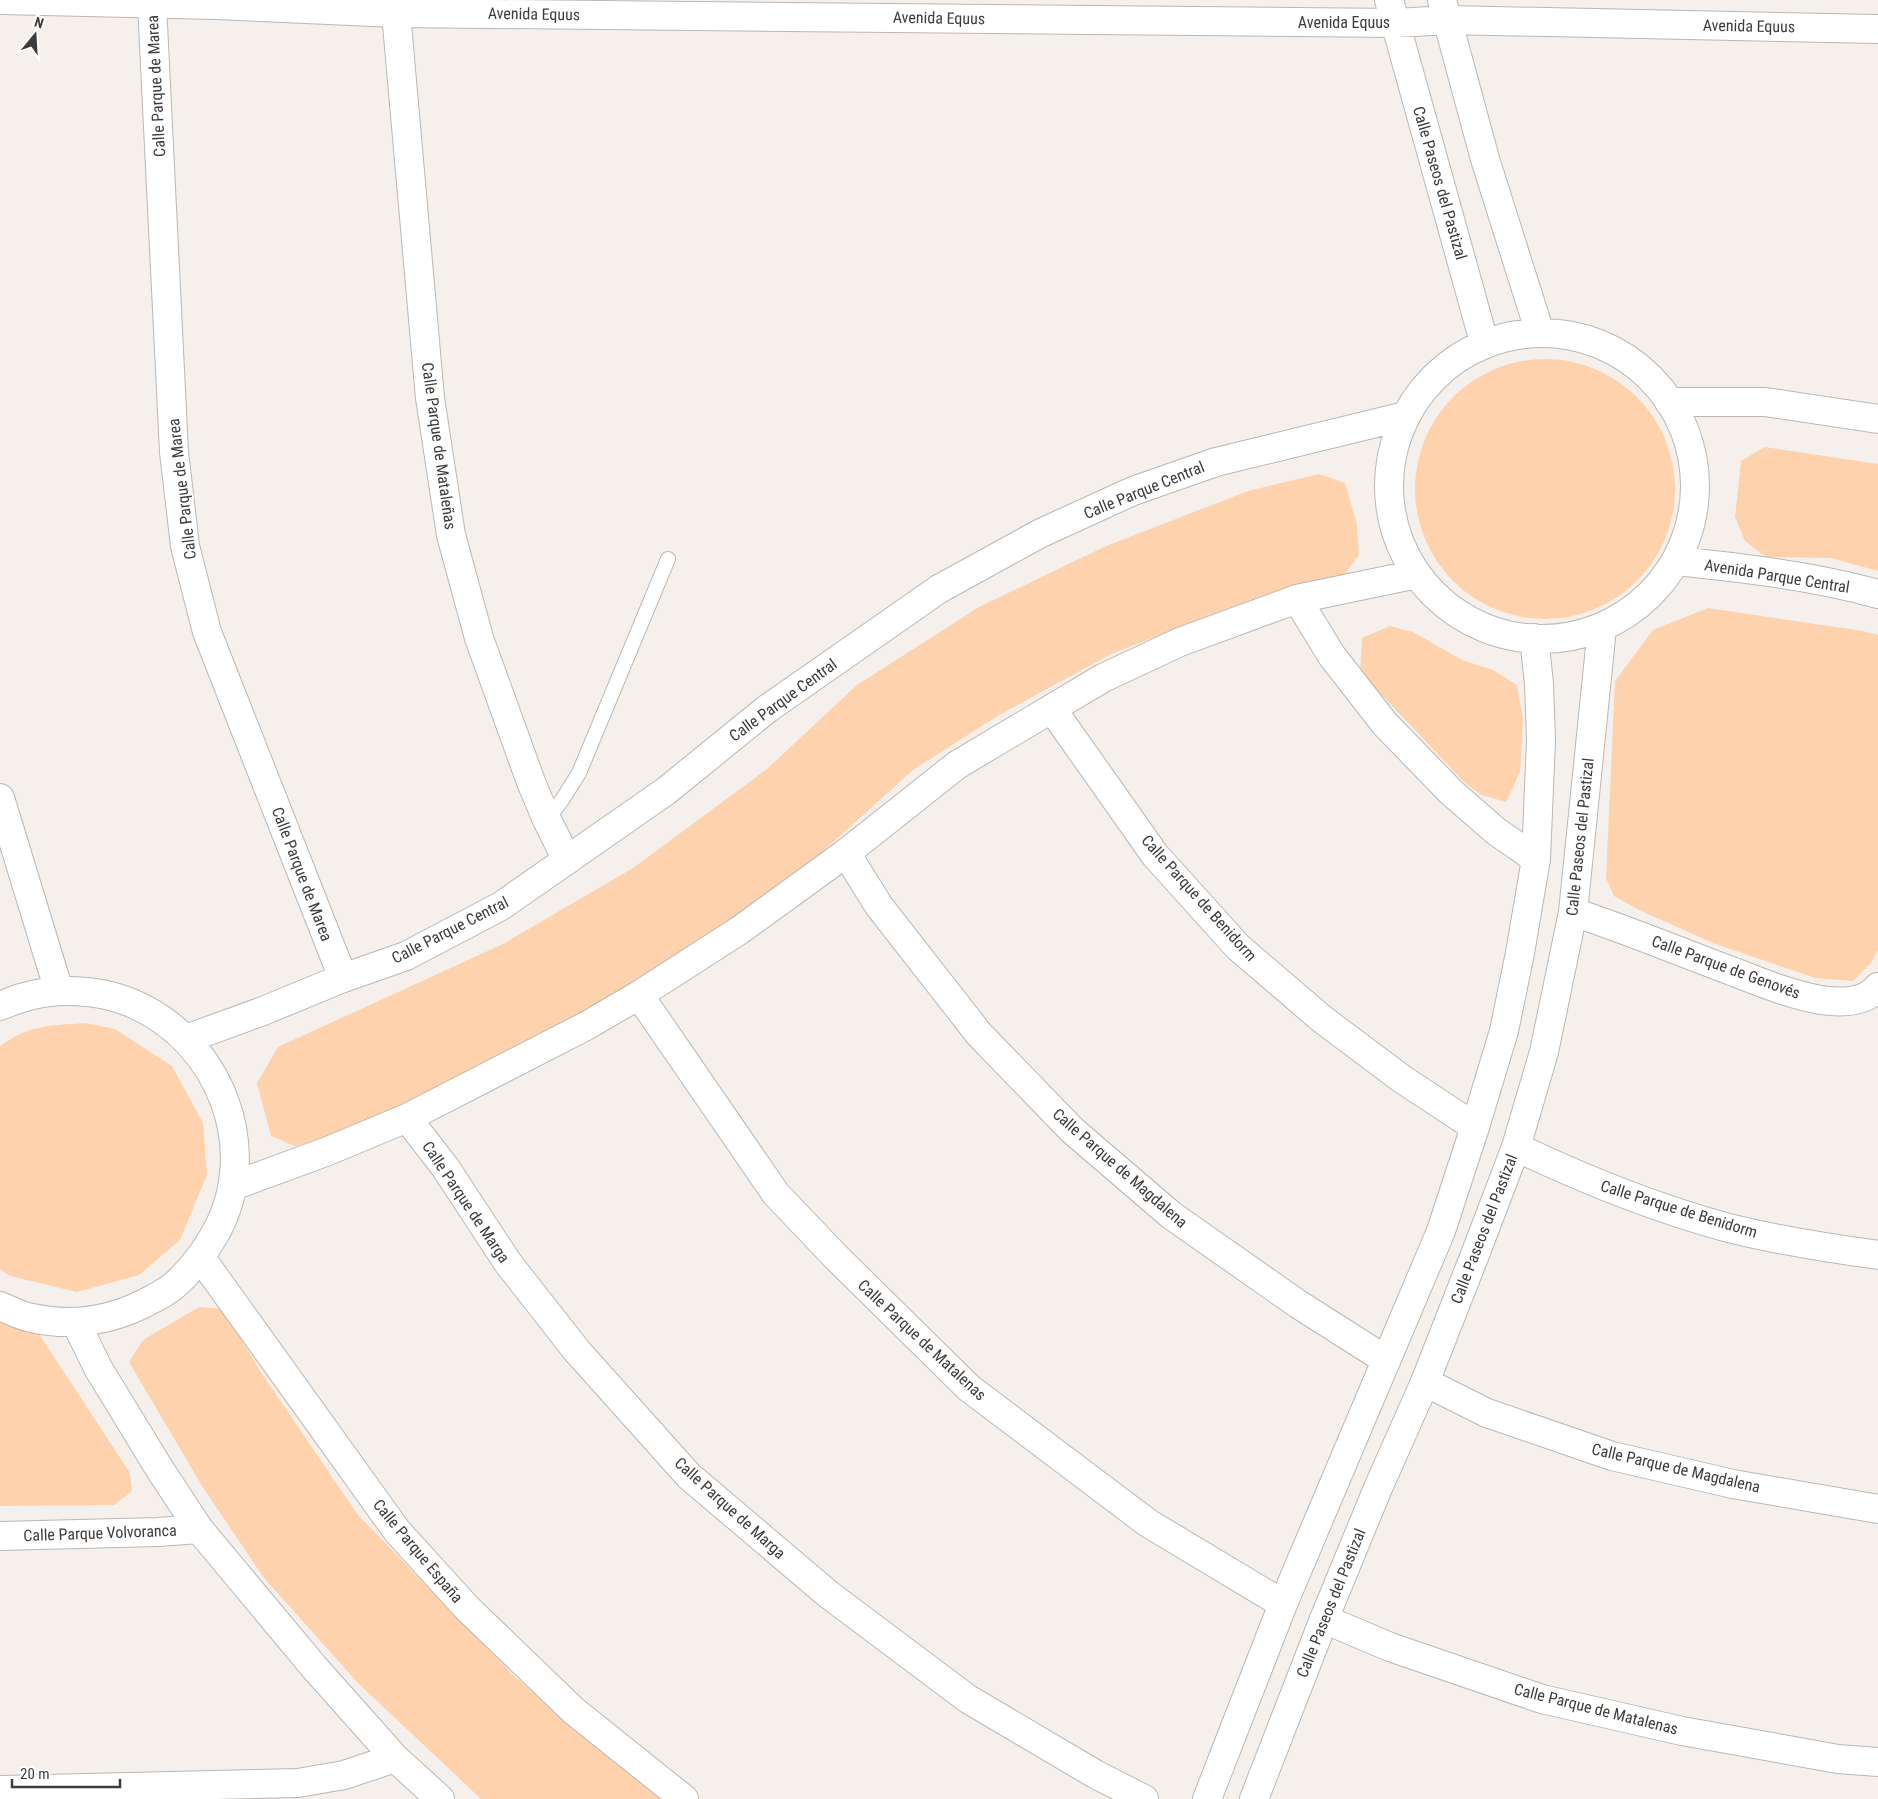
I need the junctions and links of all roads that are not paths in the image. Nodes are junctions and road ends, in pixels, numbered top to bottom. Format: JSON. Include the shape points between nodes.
{"nodes":[{"id":1,"x":0,"y":0,"type":"edge"},
{"id":2,"x":216,"y":2,"type":"edge"},
{"id":3,"x":152,"y":4,"type":"junction"},
{"id":4,"x":1445,"y":10,"type":"edge"},
{"id":5,"x":1393,"y":12,"type":"edge"},
{"id":6,"x":396,"y":13,"type":"junction"},
{"id":7,"x":1878,"y":29,"type":"edge"},
{"id":8,"x":1540,"y":333,"type":"junction"},
{"id":9,"x":1484,"y":342,"type":"junction"},
{"id":10,"x":1669,"y":402,"type":"junction"},
{"id":11,"x":1405,"y":416,"type":"junction"},
{"id":12,"x":1878,"y":419,"type":"edge"},
{"id":13,"x":668,"y":559,"type":"dead end"},
{"id":14,"x":1676,"y":561,"type":"junction"},
{"id":15,"x":1417,"y":574,"type":"junction"},
{"id":16,"x":1878,"y":594,"type":"edge"},
{"id":17,"x":1297,"y":598,"type":"junction"},
{"id":18,"x":1602,"y":628,"type":"junction"},
{"id":19,"x":1534,"y":638,"type":"junction"},
{"id":20,"x":1052,"y":709,"type":"junction"},
{"id":21,"x":0,"y":798,"type":"edge"},
{"id":22,"x":547,"y":820,"type":"junction"},
{"id":23,"x":846,"y":854,"type":"junction"},
{"id":24,"x":1536,"y":859,"type":"junction"},
{"id":25,"x":567,"y":860,"type":"junction"},
{"id":26,"x":1573,"y":912,"type":"junction"},
{"id":27,"x":343,"y":978,"type":"junction"},
{"id":28,"x":1878,"y":987,"type":"edge"},
{"id":29,"x":59,"y":991,"type":"junction"},
{"id":30,"x":639,"y":995,"type":"junction"},
{"id":31,"x":0,"y":1006,"type":"edge"},
{"id":32,"x":186,"y":1039,"type":"junction"},
{"id":33,"x":407,"y":1118,"type":"junction"},
{"id":34,"x":1475,"y":1127,"type":"junction"},
{"id":35,"x":1516,"y":1147,"type":"junction"},
{"id":36,"x":234,"y":1186,"type":"junction"},
{"id":37,"x":1878,"y":1256,"type":"edge"},
{"id":38,"x":201,"y":1258,"type":"junction"},
{"id":39,"x":0,"y":1306,"type":"edge"},
{"id":40,"x":76,"y":1323,"type":"junction"},
{"id":41,"x":1386,"y":1360,"type":"junction"},
{"id":42,"x":1425,"y":1382,"type":"junction"},
{"id":43,"x":1878,"y":1509,"type":"edge"},
{"id":44,"x":199,"y":1529,"type":"junction"},
{"id":45,"x":0,"y":1536,"type":"edge"},
{"id":46,"x":1283,"y":1604,"type":"junction"},
{"id":47,"x":1324,"y":1619,"type":"junction"},
{"id":48,"x":394,"y":1758,"type":"junction"},
{"id":49,"x":1878,"y":1762,"type":"edge"},
{"id":50,"x":0,"y":1790,"type":"edge"},
{"id":51,"x":440,"y":1799,"type":"edge"},
{"id":52,"x":684,"y":1799,"type":"edge"},
{"id":53,"x":1144,"y":1799,"type":"edge"},
{"id":54,"x":1207,"y":1799,"type":"edge"},
{"id":55,"x":1254,"y":1799,"type":"edge"}],
"edges":[{"from":1,"to":3,"type":"street","name":"Avenida Equus"},
{"from":2,"to":3,"type":"street","name":"Avenida Equus"},
{"from":2,"to":6,"type":"street","name":"Avenida Equus"},
{"from":3,"to":27,"type":"street","name":"Calle Parque de Marea","via":[[174,452],[185,546],[207,632]]},
{"from":4,"to":5,"type":"street","name":"Avenida Equus"},
{"from":4,"to":7,"type":"street","name":"Avenida Equus"},
{"from":4,"to":8,"type":"street","via":[[1485,159]]},
{"from":5,"to":6,"type":"street","name":"Avenida Equus"},
{"from":5,"to":9,"type":"street","name":"Calle Paseos del Pastizal"},
{"from":6,"to":22,"type":"street","name":"Calle Parque de Mataleñas","via":[[430,398],[451,535],[478,638]]},
{"from":8,"to":9,"type":"street"},
{"from":8,"to":10,"type":"street","via":[[1572,336],[1614,351],[1633,362]]},
{"from":9,"to":11,"type":"street","via":[[1434,377]]},
{"from":10,"to":12,"type":"street","via":[[1765,402]]},
{"from":10,"to":14,"type":"street","via":[[1687,436],[1695,486],[1693,512]]},
{"from":11,"to":15,"type":"street","via":[[1394,445],[1389,490],[1396,534]]},
{"from":11,"to":25,"type":"street","name":"Calle Parque Central","via":[[1216,462],[1134,490],[1041,533],[940,589],[767,709],[666,791]]},
{"from":13,"to":22,"type":"lane","via":[[579,773]]},
{"from":14,"to":16,"type":"street","name":"Avenida Parque Central","via":[[1756,570]]},
{"from":14,"to":18,"type":"street","via":[[1650,595]]},
{"from":15,"to":17,"type":"street"},
{"from":15,"to":19,"type":"street","via":[[1449,607],[1469,620],[1512,636]]},
{"from":17,"to":20,"type":"street","via":[[1180,642],[1103,678]]},
{"from":17,"to":24,"type":"street","via":[[1332,656],[1384,724],[1452,794],[1497,832]]},
{"from":18,"to":19,"type":"street","via":[[1566,637]]},
{"from":18,"to":26,"type":"street","name":"Calle Paseos del Pastizal"},
{"from":19,"to":24,"type":"street","via":[[1541,740]]},
{"from":20,"to":23,"type":"street","via":[[957,765]]},
{"from":20,"to":34,"type":"street","name":"Calle Parque de Benidorm","via":[[1156,855],[1238,947],[1322,1019],[1402,1079]]},
{"from":21,"to":29,"type":"street"},
{"from":22,"to":25,"type":"street","name":"Calle Parque de Mataleñas"},
{"from":23,"to":30,"type":"street","via":[[740,930]]},
{"from":23,"to":41,"type":"street","name":"Calle Parque de Magdalena","via":[[879,906],[979,1034],[1072,1130],[1171,1215],[1298,1304]]},
{"from":24,"to":34,"type":"street","via":[[1504,1031]]},
{"from":25,"to":27,"type":"street","name":"Calle Parque Central","via":[[501,906],[406,956]]},
{"from":26,"to":28,"type":"street","name":"Calle Parque de Genovés","via":[[1769,985],[1822,1000],[1854,1001],[1873,993]]},
{"from":26,"to":35,"type":"street","name":"Calle Paseos del Pastizal","via":[[1544,1052]]},
{"from":27,"to":32,"type":"street","name":"Calle Parque Central"},
{"from":29,"to":31,"type":"street","via":[[24,996]]},
{"from":29,"to":32,"type":"street","via":[[94,993],[128,1001],[159,1017]]},
{"from":30,"to":33,"type":"street","via":[[586,1026]]},
{"from":30,"to":46,"type":"street","name":"Calle Parque de Matalenas","via":[[776,1194],[969,1388],[1148,1523]]},
{"from":32,"to":36,"type":"street","via":[[211,1070],[228,1107],[235,1146]]},
{"from":33,"to":36,"type":"street"},
{"from":33,"to":53,"type":"street","name":"Calle Parque de Marga","via":[[445,1167],[508,1263],[577,1351],[689,1476],[828,1594],[968,1698],[1095,1774]]},
{"from":34,"to":41,"type":"street","via":[[1440,1231]]},
{"from":35,"to":37,"type":"street","name":"Calle Parque de Benidorm","via":[[1612,1190],[1724,1226]]},
{"from":35,"to":42,"type":"street","name":"Calle Paseos del Pastizal"},
{"from":36,"to":38,"type":"street","via":[[222,1224]]},
{"from":38,"to":40,"type":"street","via":[[166,1292],[123,1314]]},
{"from":38,"to":52,"type":"street","name":"Calle Parque España","via":[[397,1530],[467,1608],[574,1711]]},
{"from":39,"to":40,"type":"street","via":[[30,1318]]},
{"from":40,"to":44,"type":"street","via":[[103,1376]]},
{"from":41,"to":46,"type":"street"},
{"from":42,"to":43,"type":"street","name":"Calle Parque de Magdalena","via":[[1488,1413],[1612,1456],[1733,1484]]},
{"from":42,"to":47,"type":"street","name":"Calle Paseos del Pastizal"},
{"from":44,"to":45,"type":"street","name":"Calle Parque Volvoranca"},
{"from":44,"to":48,"type":"street"},
{"from":46,"to":54,"type":"street"},
{"from":47,"to":49,"type":"street","name":"Calle Parque de Matalenas","via":[[1390,1647],[1542,1699],[1682,1731],[1838,1759]]},
{"from":47,"to":55,"type":"street","name":"Calle Paseos del Pastizal"},
{"from":48,"to":50,"type":"street","via":[[344,1775],[298,1783]]},
{"from":48,"to":51,"type":"street"}]}
